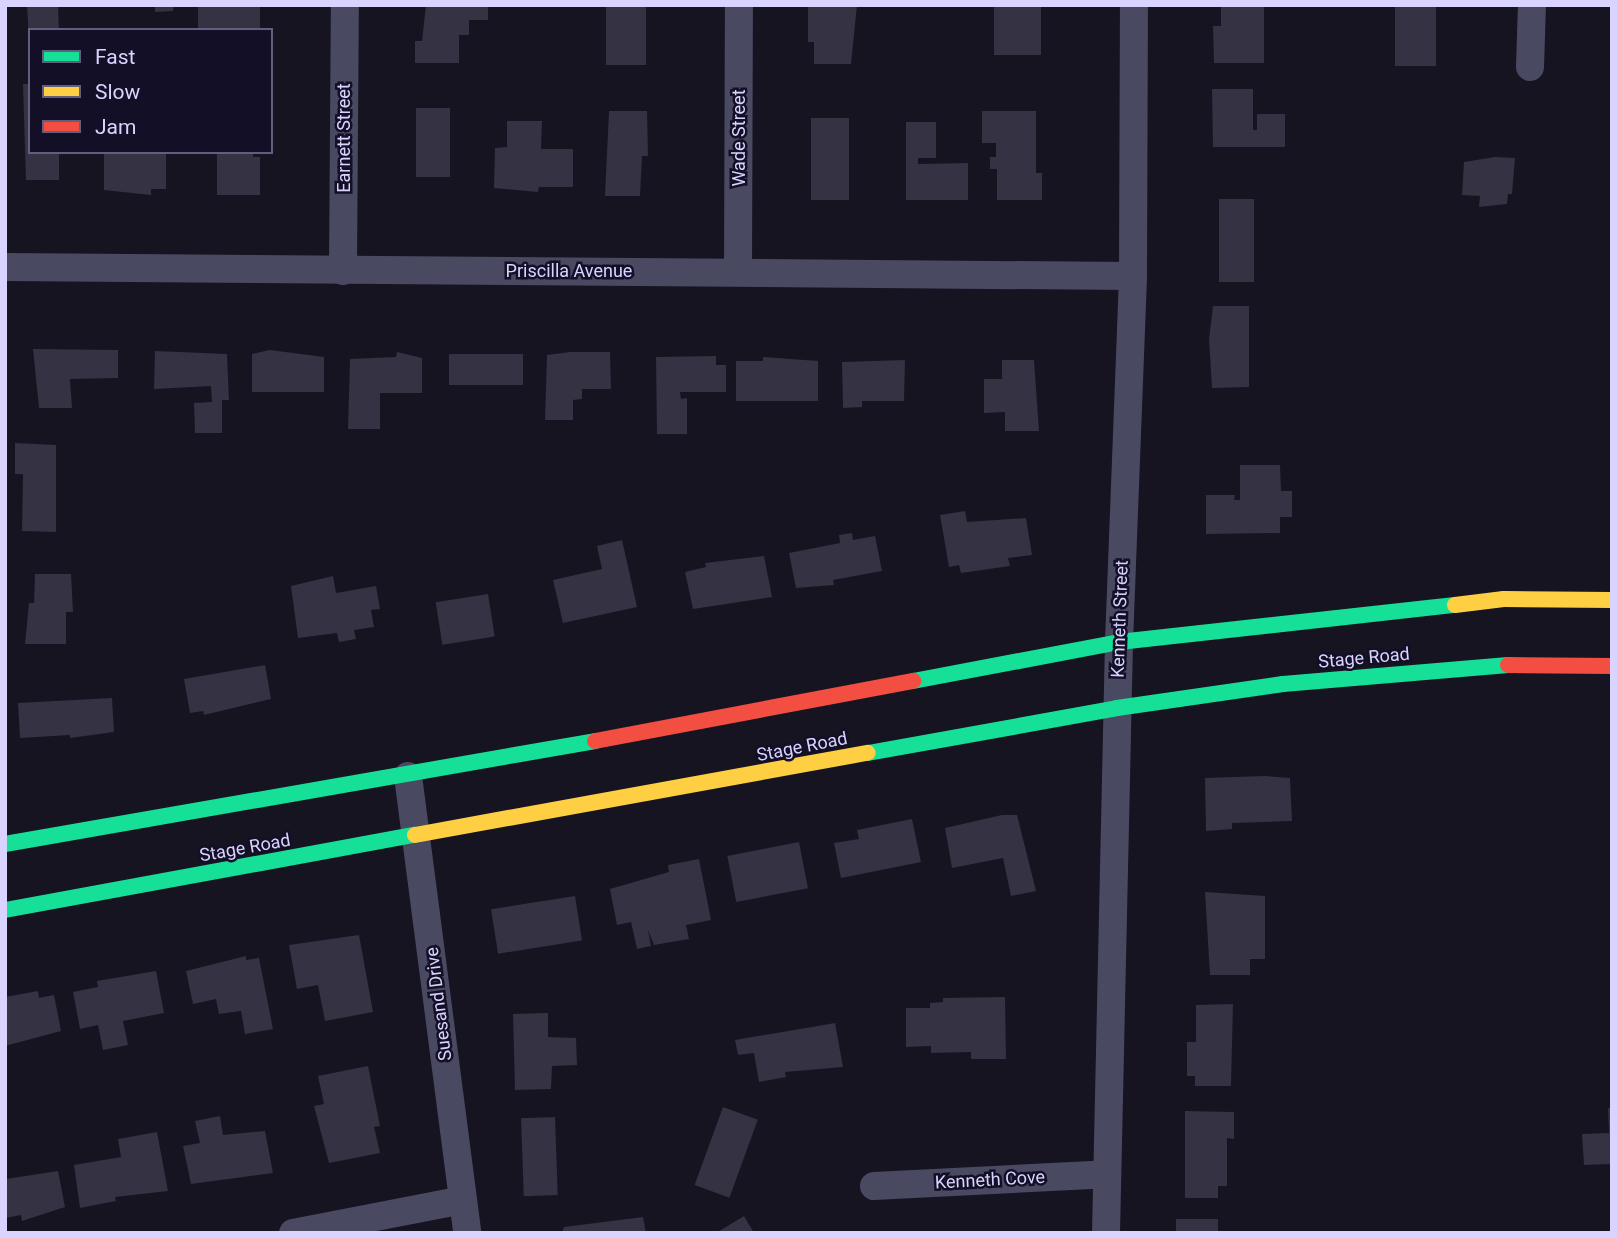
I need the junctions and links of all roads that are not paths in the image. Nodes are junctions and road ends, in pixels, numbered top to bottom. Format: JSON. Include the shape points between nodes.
{"nodes":[{"id":1,"x":345,"y":5,"type":"edge"},
{"id":2,"x":739,"y":5,"type":"edge"},
{"id":3,"x":1134,"y":5,"type":"edge"},
{"id":4,"x":1532,"y":5,"type":"edge"},
{"id":5,"x":1530,"y":66,"type":"dead end"},
{"id":6,"x":5,"y":267,"type":"edge"},
{"id":7,"x":343,"y":271,"type":"junction"},
{"id":8,"x":738,"y":271,"type":"junction"},
{"id":9,"x":1133,"y":275,"type":"junction"},
{"id":10,"x":1612,"y":600,"type":"edge"},
{"id":11,"x":1119,"y":642,"type":"junction"},
{"id":12,"x":1612,"y":666,"type":"edge"},
{"id":13,"x":1117,"y":708,"type":"junction"},
{"id":14,"x":408,"y":775,"type":"junction"},
{"id":15,"x":419,"y":837,"type":"junction"},
{"id":16,"x":5,"y":844,"type":"edge"},
{"id":17,"x":5,"y":910,"type":"edge"},
{"id":18,"x":1107,"y":1174,"type":"junction"},
{"id":19,"x":874,"y":1186,"type":"dead end"},
{"id":20,"x":462,"y":1200,"type":"junction"},
{"id":21,"x":293,"y":1233,"type":"edge"},
{"id":22,"x":467,"y":1233,"type":"edge"},
{"id":23,"x":1106,"y":1233,"type":"edge"}],
"edges":[{"from":1,"to":7,"type":"street","name":"Earnett Street"},
{"from":2,"to":8,"type":"street","name":"Wade Street"},
{"from":3,"to":9,"type":"street","name":"Kenneth Street"},
{"from":4,"to":5,"type":"street"},
{"from":6,"to":7,"type":"street","name":"Priscilla Avenue"},
{"from":7,"to":8,"type":"street","name":"Priscilla Avenue"},
{"from":8,"to":9,"type":"street","name":"Priscilla Avenue"},
{"from":9,"to":11,"type":"street","name":"Kenneth Street"},
{"from":10,"to":11,"type":"main road","via":[[1504,599]]},
{"from":11,"to":13,"type":"street","name":"Kenneth Street"},
{"from":11,"to":14,"type":"main road"},
{"from":12,"to":13,"type":"main road","name":"Stage Road","via":[[1462,669],[1283,684]]},
{"from":13,"to":15,"type":"main road","name":"Stage Road"},
{"from":13,"to":18,"type":"street","name":"Kenneth Street"},
{"from":14,"to":15,"type":"street","name":"Suesand Drive"},
{"from":14,"to":16,"type":"main road"},
{"from":15,"to":17,"type":"main road","name":"Stage Road"},
{"from":15,"to":20,"type":"street","name":"Suesand Drive"},
{"from":18,"to":19,"type":"street","name":"Kenneth Cove"},
{"from":18,"to":23,"type":"street","name":"Kenneth Street"},
{"from":20,"to":21,"type":"street"},
{"from":20,"to":22,"type":"street","name":"Suesand Drive"}]}
